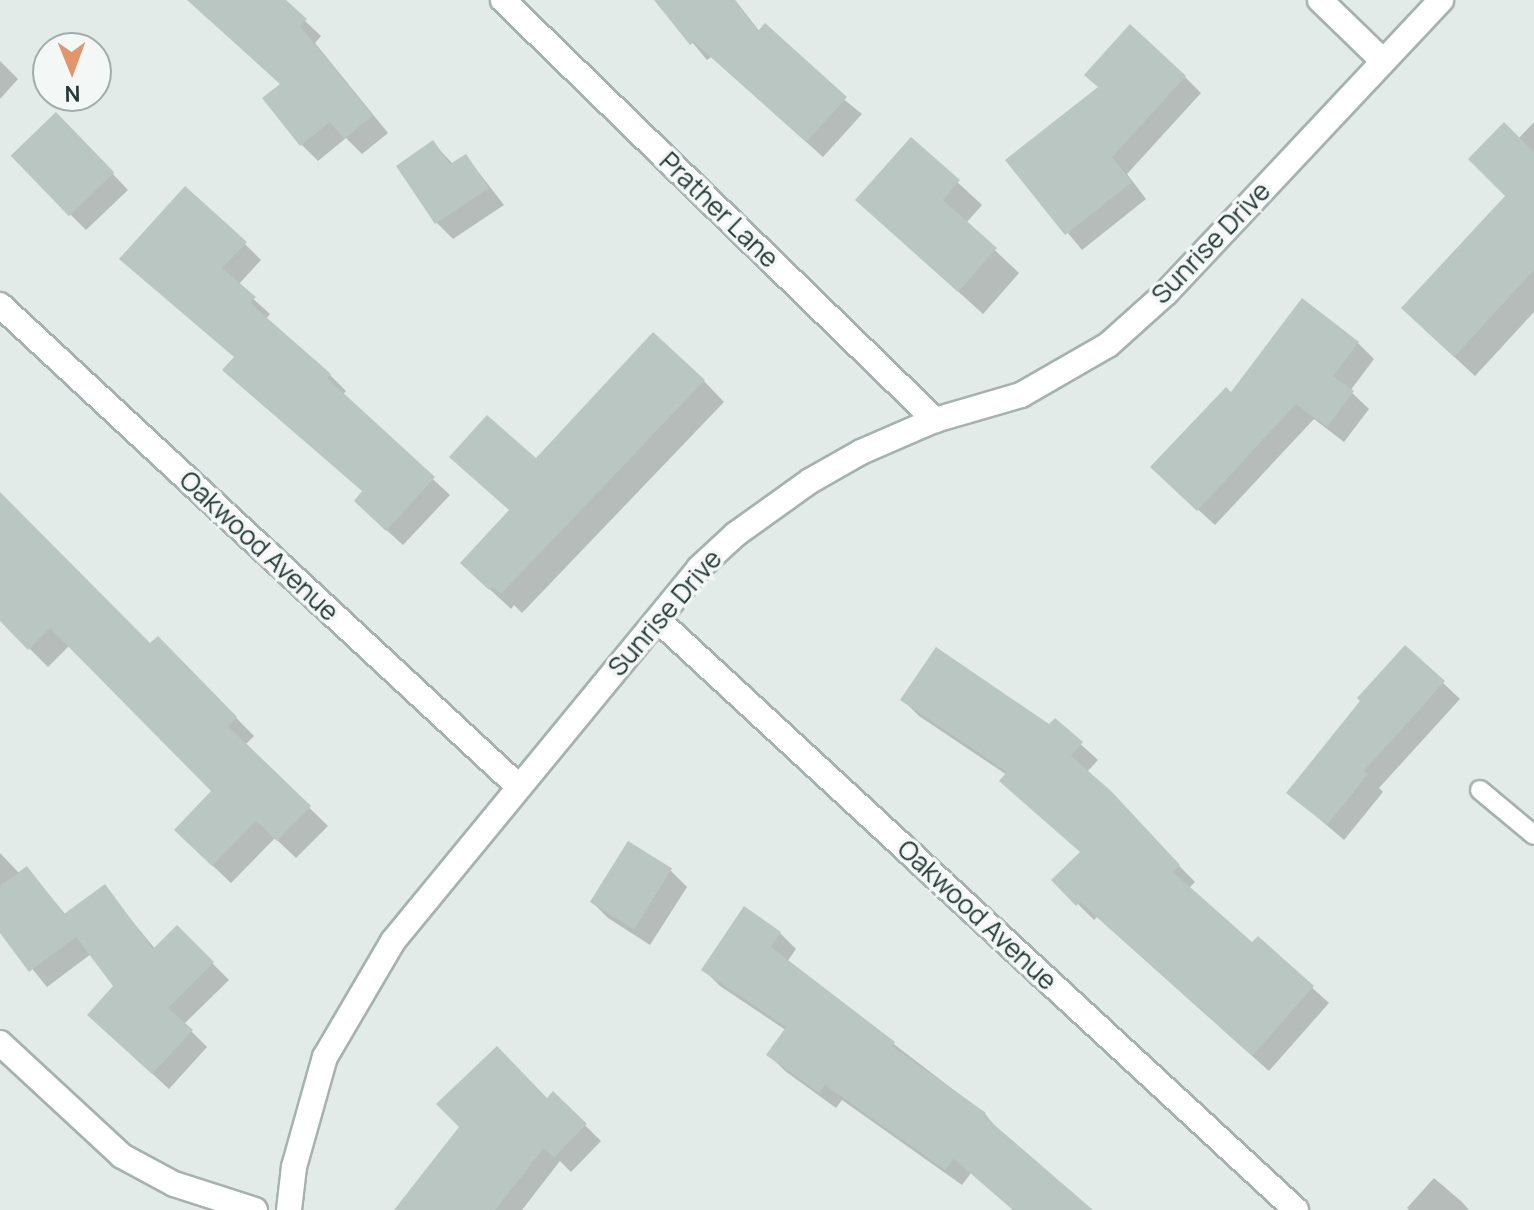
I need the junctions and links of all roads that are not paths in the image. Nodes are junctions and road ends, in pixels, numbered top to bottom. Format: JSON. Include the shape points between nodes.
{"nodes":[{"id":1,"x":503,"y":0,"type":"edge"},
{"id":2,"x":1320,"y":0,"type":"edge"},
{"id":3,"x":1441,"y":0,"type":"edge"},
{"id":4,"x":1383,"y":61,"type":"junction"},
{"id":5,"x":0,"y":305,"type":"edge"},
{"id":6,"x":935,"y":420,"type":"junction"},
{"id":7,"x":658,"y":620,"type":"junction"},
{"id":8,"x":518,"y":786,"type":"junction"},
{"id":9,"x":1480,"y":790,"type":"dead end"},
{"id":10,"x":1534,"y":835,"type":"edge"},
{"id":11,"x":0,"y":1043,"type":"edge"},
{"id":12,"x":255,"y":1210,"type":"edge"},
{"id":13,"x":289,"y":1210,"type":"edge"},
{"id":14,"x":1296,"y":1210,"type":"edge"}],
"edges":[{"from":1,"to":6,"type":"street","name":"Prather Lane"},
{"from":2,"to":4,"type":"street"},
{"from":3,"to":4,"type":"street","name":"Sunrise Drive"},
{"from":4,"to":6,"type":"street","name":"Sunrise Drive","via":[[1166,293],[1108,345],[1021,395]]},
{"from":5,"to":8,"type":"street","name":"Oakwood Avenue"},
{"from":6,"to":7,"type":"street","name":"Sunrise Drive","via":[[810,481],[736,534],[699,568]]},
{"from":7,"to":8,"type":"street","name":"Sunrise Drive"},
{"from":7,"to":14,"type":"street","name":"Oakwood Avenue"},
{"from":8,"to":13,"type":"street","name":"Sunrise Drive","via":[[393,941],[350,1008],[307,1109]]},
{"from":9,"to":10,"type":"lane"},
{"from":11,"to":12,"type":"street","via":[[122,1156],[174,1184]]}]}
